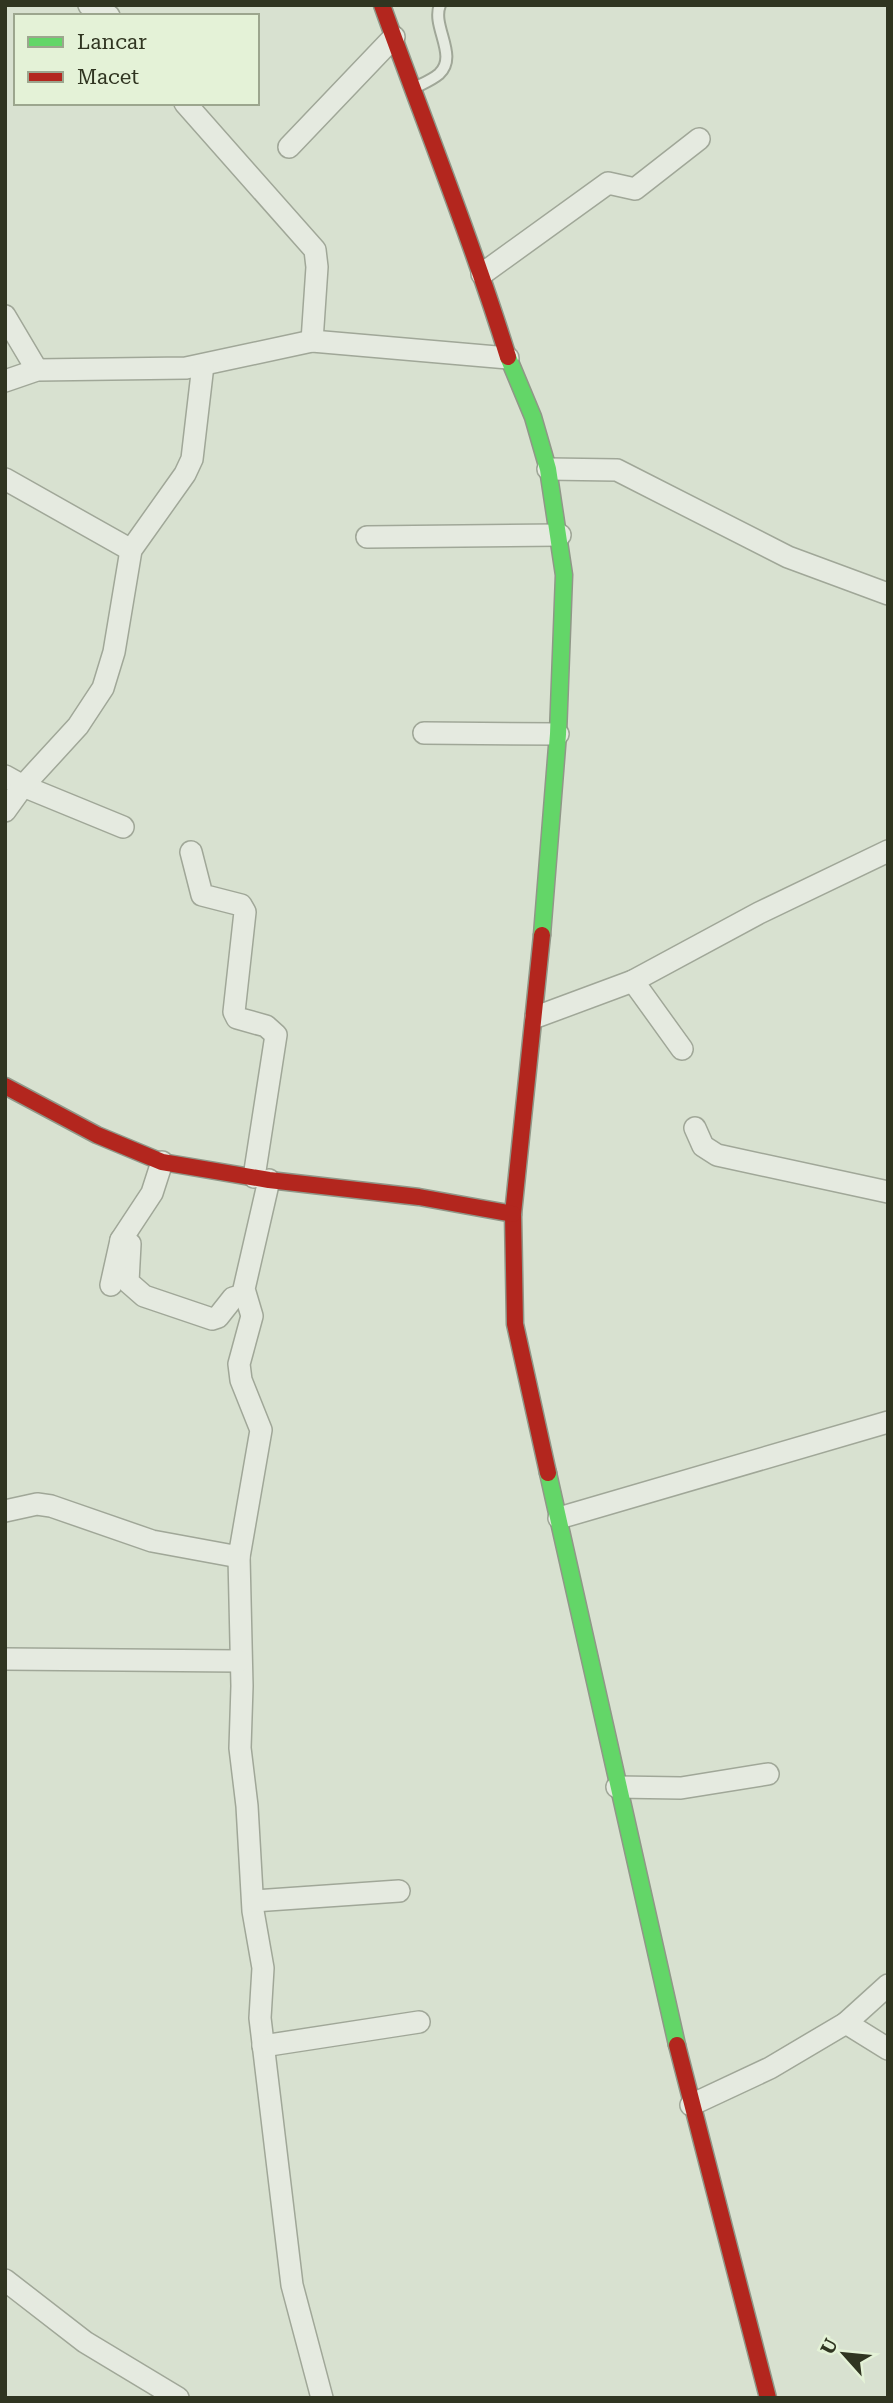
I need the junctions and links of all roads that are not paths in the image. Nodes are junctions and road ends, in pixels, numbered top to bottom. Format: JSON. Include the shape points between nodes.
{"nodes":[{"id":1,"x":89,"y":5,"type":"edge"},
{"id":2,"x":382,"y":5,"type":"edge"},
{"id":3,"x":440,"y":5,"type":"edge"},
{"id":4,"x":105,"y":14,"type":"edge"},
{"id":5,"x":394,"y":37,"type":"junction"},
{"id":6,"x":412,"y":89,"type":"junction"},
{"id":7,"x":187,"y":105,"type":"edge"},
{"id":8,"x":699,"y":139,"type":"dead end"},
{"id":9,"x":289,"y":147,"type":"dead end"},
{"id":10,"x":482,"y":274,"type":"junction"},
{"id":11,"x":5,"y":316,"type":"edge"},
{"id":12,"x":312,"y":341,"type":"junction"},
{"id":13,"x":508,"y":358,"type":"junction"},
{"id":14,"x":203,"y":365,"type":"junction"},
{"id":15,"x":37,"y":370,"type":"junction"},
{"id":16,"x":5,"y":381,"type":"edge"},
{"id":17,"x":548,"y":469,"type":"junction"},
{"id":18,"x":5,"y":479,"type":"edge"},
{"id":19,"x":560,"y":536,"type":"junction"},
{"id":20,"x":367,"y":537,"type":"dead end"},
{"id":21,"x":131,"y":550,"type":"junction"},
{"id":22,"x":888,"y":594,"type":"edge"},
{"id":23,"x":424,"y":733,"type":"dead end"},
{"id":24,"x":558,"y":734,"type":"junction"},
{"id":25,"x":14,"y":781,"type":"edge"},
{"id":26,"x":5,"y":811,"type":"edge"},
{"id":27,"x":123,"y":827,"type":"dead end"},
{"id":28,"x":888,"y":851,"type":"edge"},
{"id":29,"x":191,"y":852,"type":"dead end"},
{"id":30,"x":633,"y":981,"type":"junction"},
{"id":31,"x":536,"y":1017,"type":"junction"},
{"id":32,"x":682,"y":1049,"type":"dead end"},
{"id":33,"x":5,"y":1086,"type":"edge"},
{"id":34,"x":695,"y":1128,"type":"dead end"},
{"id":35,"x":162,"y":1162,"type":"junction"},
{"id":36,"x":261,"y":1179,"type":"junction"},
{"id":37,"x":888,"y":1192,"type":"edge"},
{"id":38,"x":513,"y":1213,"type":"junction"},
{"id":39,"x":121,"y":1240,"type":"junction"},
{"id":40,"x":111,"y":1285,"type":"dead end"},
{"id":41,"x":244,"y":1295,"type":"junction"},
{"id":42,"x":888,"y":1422,"type":"edge"},
{"id":43,"x":5,"y":1511,"type":"edge"},
{"id":44,"x":559,"y":1518,"type":"junction"},
{"id":45,"x":239,"y":1557,"type":"junction"},
{"id":46,"x":5,"y":1659,"type":"edge"},
{"id":47,"x":239,"y":1661,"type":"junction"},
{"id":48,"x":768,"y":1774,"type":"dead end"},
{"id":49,"x":617,"y":1787,"type":"junction"},
{"id":50,"x":399,"y":1892,"type":"dead end"},
{"id":51,"x":253,"y":1901,"type":"junction"},
{"id":52,"x":888,"y":1985,"type":"edge"},
{"id":53,"x":419,"y":2022,"type":"dead end"},
{"id":54,"x":846,"y":2023,"type":"junction"},
{"id":55,"x":262,"y":2046,"type":"junction"},
{"id":56,"x":888,"y":2049,"type":"edge"},
{"id":57,"x":691,"y":2105,"type":"junction"},
{"id":58,"x":5,"y":2280,"type":"edge"},
{"id":59,"x":178,"y":2398,"type":"edge"},
{"id":60,"x":322,"y":2398,"type":"edge"},
{"id":61,"x":768,"y":2398,"type":"edge"}],
"edges":[{"from":1,"to":4,"type":"street"},
{"from":2,"to":5,"type":"street"},
{"from":3,"to":6,"type":"lane","via":[[436,16],[445,47],[443,68]]},
{"from":5,"to":6,"type":"street"},
{"from":5,"to":9,"type":"street"},
{"from":6,"to":10,"type":"street"},
{"from":7,"to":12,"type":"street","via":[[315,250]]},
{"from":8,"to":10,"type":"street","via":[[635,190],[607,183]]},
{"from":10,"to":13,"type":"street"},
{"from":11,"to":15,"type":"street"},
{"from":12,"to":13,"type":"street"},
{"from":12,"to":14,"type":"street"},
{"from":13,"to":17,"type":"street","via":[[533,417]]},
{"from":14,"to":15,"type":"street"},
{"from":14,"to":21,"type":"street","via":[[189,467]]},
{"from":15,"to":16,"type":"street"},
{"from":17,"to":19,"type":"street"},
{"from":17,"to":22,"type":"street","via":[[617,470],[789,557]]},
{"from":18,"to":21,"type":"street"},
{"from":19,"to":20,"type":"street"},
{"from":19,"to":24,"type":"street","via":[[564,575]]},
{"from":21,"to":25,"type":"street","via":[[114,652],[103,688],[78,726]]},
{"from":23,"to":24,"type":"street"},
{"from":24,"to":31,"type":"street"},
{"from":25,"to":26,"type":"street"},
{"from":25,"to":27,"type":"street"},
{"from":28,"to":30,"type":"street"},
{"from":29,"to":36,"type":"street","via":[[202,895],[241,905],[246,912],[234,1012],[240,1020],[266,1026],[276,1035]]},
{"from":30,"to":31,"type":"street"},
{"from":30,"to":32,"type":"street"},
{"from":31,"to":38,"type":"street"},
{"from":33,"to":35,"type":"street","via":[[97,1135]]},
{"from":34,"to":37,"type":"street","via":[[702,1146],[717,1155]]},
{"from":35,"to":36,"type":"street"},
{"from":35,"to":39,"type":"street","via":[[152,1193]]},
{"from":36,"to":38,"type":"street","via":[[419,1196]]},
{"from":36,"to":41,"type":"street"},
{"from":38,"to":44,"type":"street","via":[[515,1324]]},
{"from":39,"to":40,"type":"street"},
{"from":39,"to":41,"type":"street","via":[[130,1244],[128,1282],[144,1296],[212,1319],[233,1298]]},
{"from":41,"to":45,"type":"street","via":[[252,1316],[239,1364],[241,1380],[261,1430]]},
{"from":42,"to":44,"type":"street"},
{"from":43,"to":45,"type":"street","via":[[37,1504],[51,1506],[152,1541]]},
{"from":44,"to":49,"type":"street"},
{"from":45,"to":47,"type":"street"},
{"from":46,"to":47,"type":"street"},
{"from":47,"to":51,"type":"street","via":[[240,1748]]},
{"from":48,"to":49,"type":"street","via":[[681,1788]]},
{"from":49,"to":57,"type":"street"},
{"from":50,"to":51,"type":"street"},
{"from":51,"to":55,"type":"street","via":[[263,1968]]},
{"from":52,"to":54,"type":"street"},
{"from":53,"to":55,"type":"street"},
{"from":54,"to":56,"type":"street"},
{"from":54,"to":57,"type":"street","via":[[770,2068]]},
{"from":55,"to":60,"type":"street","via":[[292,2285]]},
{"from":57,"to":61,"type":"street"},
{"from":58,"to":59,"type":"street","via":[[85,2342]]}]}
